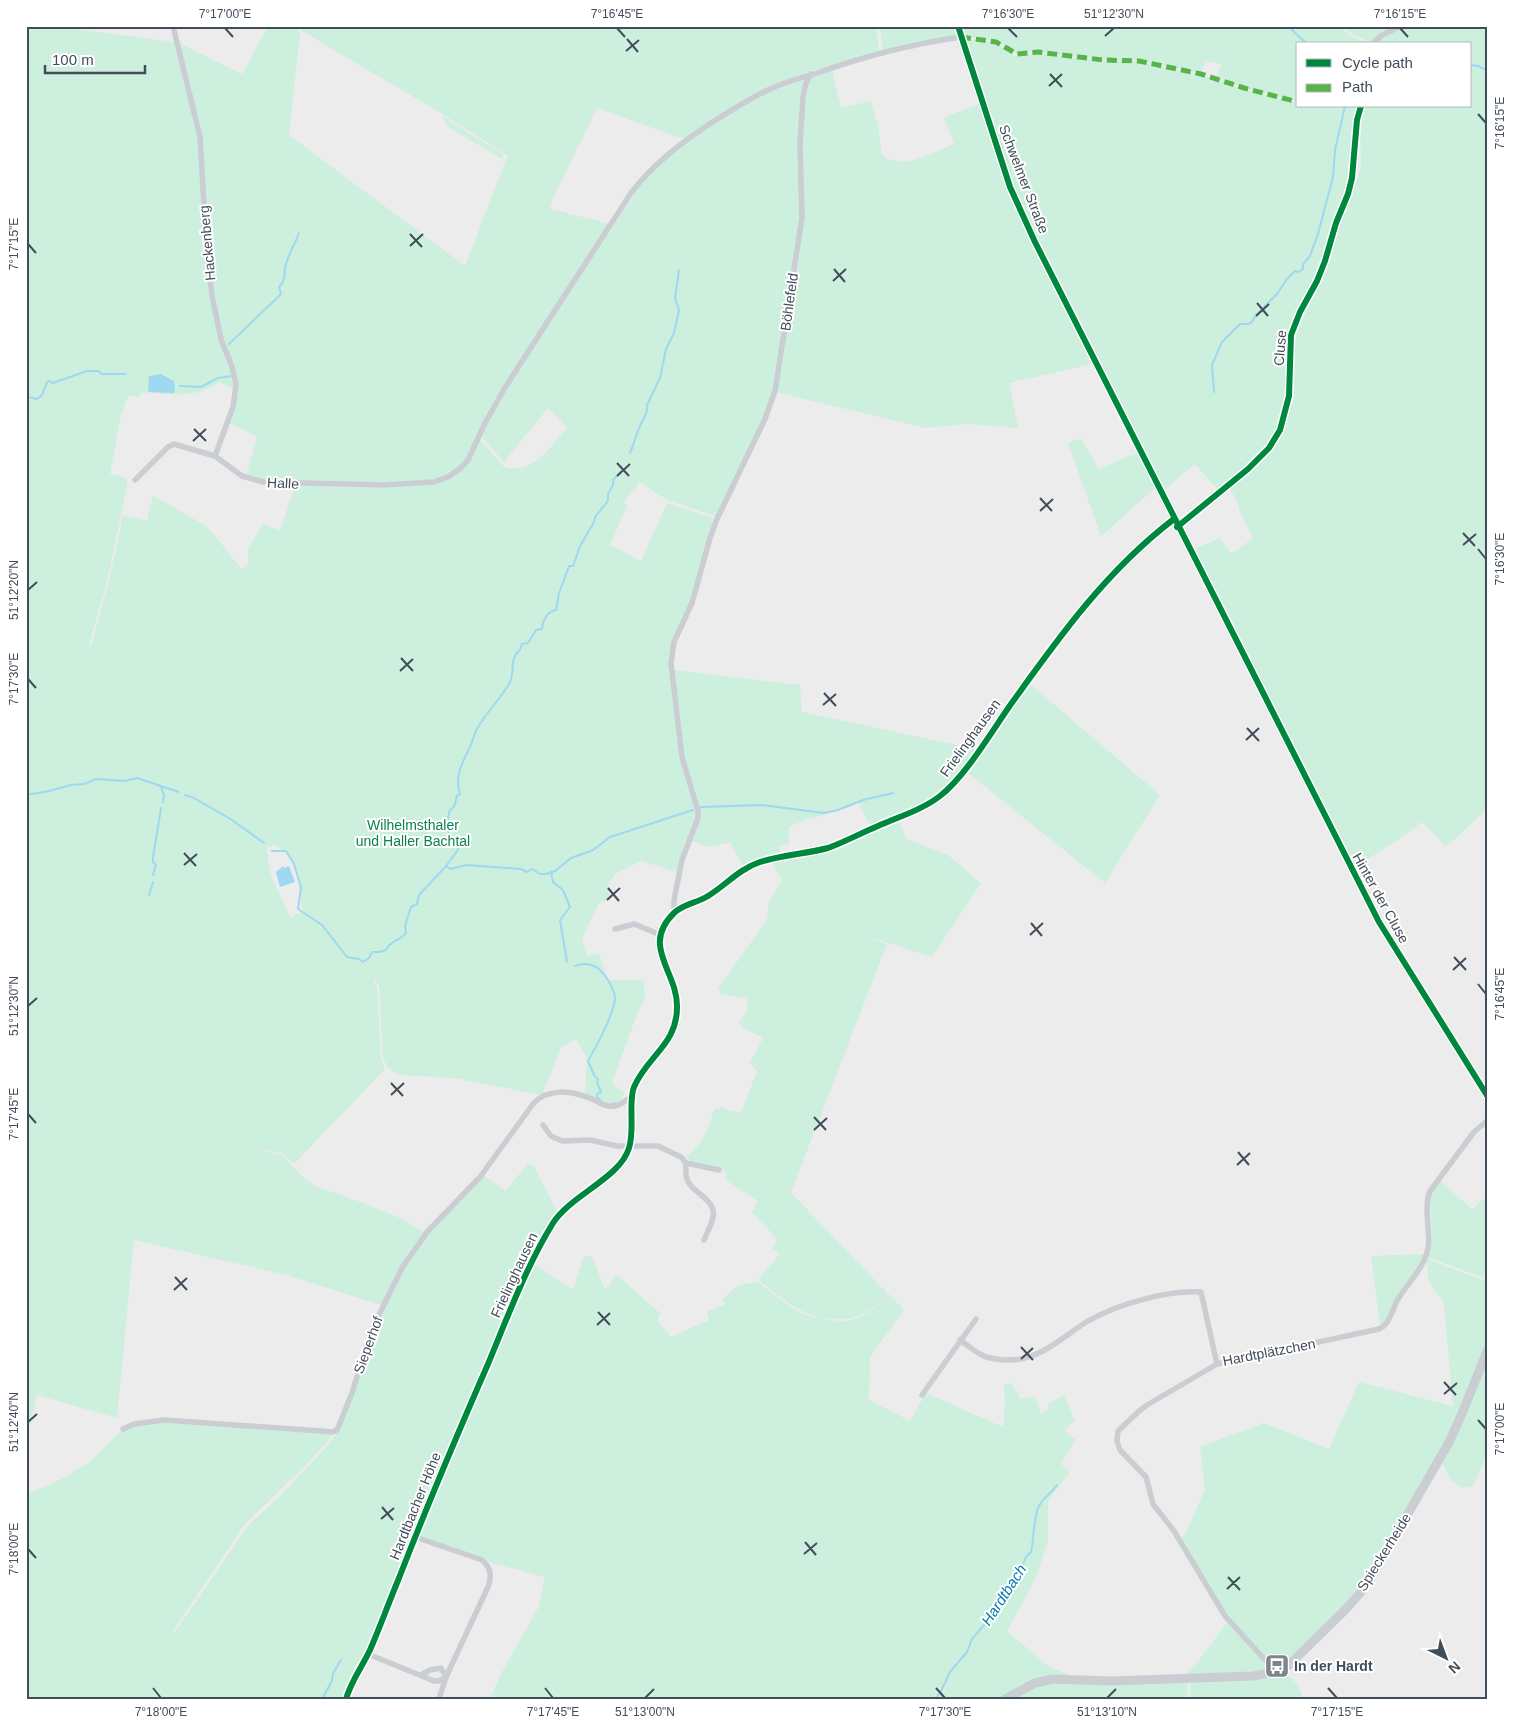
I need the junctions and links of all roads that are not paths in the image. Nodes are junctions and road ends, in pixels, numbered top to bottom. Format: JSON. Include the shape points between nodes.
{"nodes":[{"id":1,"x":173,"y":26,"type":"edge"},
{"id":2,"x":958,"y":26,"type":"edge"},
{"id":3,"x":1401,"y":26,"type":"edge"},
{"id":4,"x":962,"y":37,"type":"junction"},
{"id":5,"x":1374,"y":42,"type":"edge"},
{"id":6,"x":811,"y":74,"type":"junction"},
{"id":7,"x":1360,"y":108,"type":"edge"},
{"id":8,"x":215,"y":456,"type":"junction"},
{"id":9,"x":135,"y":480,"type":"dead end"},
{"id":10,"x":1175,"y":523,"type":"junction"},
{"id":11,"x":674,"y":913,"type":"junction"},
{"id":12,"x":615,"y":929,"type":"dead end"},
{"id":13,"x":661,"y":935,"type":"junction"},
{"id":14,"x":632,"y":1096,"type":"junction"},
{"id":15,"x":1488,"y":1097,"type":"edge"},
{"id":16,"x":1488,"y":1120,"type":"edge"},
{"id":17,"x":543,"y":1125,"type":"dead end"},
{"id":18,"x":630,"y":1147,"type":"junction"},
{"id":19,"x":686,"y":1163,"type":"junction"},
{"id":20,"x":719,"y":1170,"type":"dead end"},
{"id":21,"x":704,"y":1240,"type":"dead end"},
{"id":22,"x":976,"y":1319,"type":"dead end"},
{"id":23,"x":960,"y":1340,"type":"junction"},
{"id":24,"x":1488,"y":1349,"type":"edge"},
{"id":25,"x":1217,"y":1364,"type":"junction"},
{"id":26,"x":486,"y":1368,"type":"joint"},
{"id":27,"x":922,"y":1395,"type":"dead end"},
{"id":28,"x":123,"y":1429,"type":"dead end"},
{"id":29,"x":415,"y":1537,"type":"junction"},
{"id":30,"x":368,"y":1654,"type":"junction"},
{"id":31,"x":1276,"y":1672,"type":"junction"},
{"id":32,"x":421,"y":1675,"type":"junction"},
{"id":33,"x":446,"y":1677,"type":"junction"},
{"id":34,"x":346,"y":1699,"type":"edge"},
{"id":35,"x":439,"y":1699,"type":"edge"},
{"id":36,"x":1006,"y":1699,"type":"edge"}],
"edges":[{"from":1,"to":8,"type":"street","name":"Hackenberg","via":[[200,137],[212,296],[221,339],[236,384],[233,407]]},
{"from":2,"to":4,"type":"main road","name":"Schwelmer Straße"},
{"from":3,"to":5,"type":"street","via":[[1382,34]]},
{"from":4,"to":6,"type":"street","via":[[881,52]]},
{"from":4,"to":10,"type":"main road","name":"Schwelmer Straße","via":[[1021,213]]},
{"from":6,"to":8,"type":"street","name":"Halle","via":[[752,98],[687,139],[645,175],[506,386],[468,460],[454,473],[434,482],[393,485],[267,482],[242,476]]},
{"from":6,"to":11,"type":"street","name":"Böhlefeld","via":[[802,97],[802,218],[775,391],[717,519],[692,603],[672,649],[682,757],[698,812],[682,860]]},
{"from":7,"to":10,"type":"street","name":"Cluse","via":[[1356,120],[1348,194],[1325,262],[1293,326],[1289,396],[1280,430],[1248,469]]},
{"from":8,"to":9,"type":"street","name":"Halle","via":[[173,444]]},
{"from":10,"to":11,"type":"street","name":"Frielinghausen","via":[[1154,535],[1074,617],[946,792],[920,808],[829,847],[758,863],[740,871],[702,900]]},
{"from":10,"to":15,"type":"main road","name":"Hinter der Cluse","via":[[1379,922]]},
{"from":11,"to":13,"type":"street"},
{"from":12,"to":13,"type":"street","via":[[634,924]]},
{"from":13,"to":14,"type":"street","name":"Frielinghausen","via":[[662,962],[676,992],[677,1015],[672,1035],[643,1071]]},
{"from":14,"to":18,"type":"street","name":"Frielinghausen"},
{"from":14,"to":28,"type":"street","name":"Sieperhof","via":[[612,1106],[570,1092],[553,1092],[533,1104],[480,1178],[427,1232],[410,1255],[370,1333],[337,1430],[322,1432],[164,1420],[134,1424]]},
{"from":16,"to":25,"type":"street","name":"Hardtplätzchen","via":[[1474,1132],[1430,1191],[1425,1257],[1385,1326]]},
{"from":17,"to":18,"type":"street","via":[[551,1136],[562,1141],[595,1140]]},
{"from":18,"to":19,"type":"street","via":[[658,1146],[681,1157]]},
{"from":18,"to":26,"type":"street","name":"Frielinghausen","via":[[620,1164],[570,1204],[553,1224],[532,1262]]},
{"from":19,"to":20,"type":"street"},
{"from":19,"to":21,"type":"street","via":[[690,1186],[713,1206],[712,1222]]},
{"from":22,"to":23,"type":"street"},
{"from":23,"to":25,"type":"street","name":"Hardtplätzchen","via":[[993,1359],[1029,1358],[1117,1307],[1186,1291],[1201,1292]]},
{"from":23,"to":27,"type":"street"},
{"from":24,"to":31,"type":"main road","name":"Spieckerheide","via":[[1448,1444],[1371,1578],[1307,1648],[1288,1666]]},
{"from":25,"to":31,"type":"street","via":[[1138,1412],[1120,1428],[1117,1441],[1122,1453],[1146,1477],[1153,1504],[1174,1531],[1225,1616]]},
{"from":26,"to":29,"type":"street","name":"Hardtbacher Höhe"},
{"from":29,"to":30,"type":"street","name":"Hardtbacher Höhe"},
{"from":29,"to":33,"type":"street","name":"Hardtbacher Höhe","via":[[482,1560],[491,1573],[488,1587]]},
{"from":30,"to":32,"type":"street"},
{"from":30,"to":34,"type":"street","name":"Hardtbacher Höhe"},
{"from":31,"to":36,"type":"main road","name":"Spieckerheide","via":[[1253,1676],[1110,1681],[1053,1679],[1035,1683]]},
{"from":32,"to":33,"type":"street","via":[[436,1681]]},
{"from":32,"to":33,"type":"street","via":[[441,1668]]},
{"from":33,"to":35,"type":"street","name":"Hardtbacher Höhe"}]}
